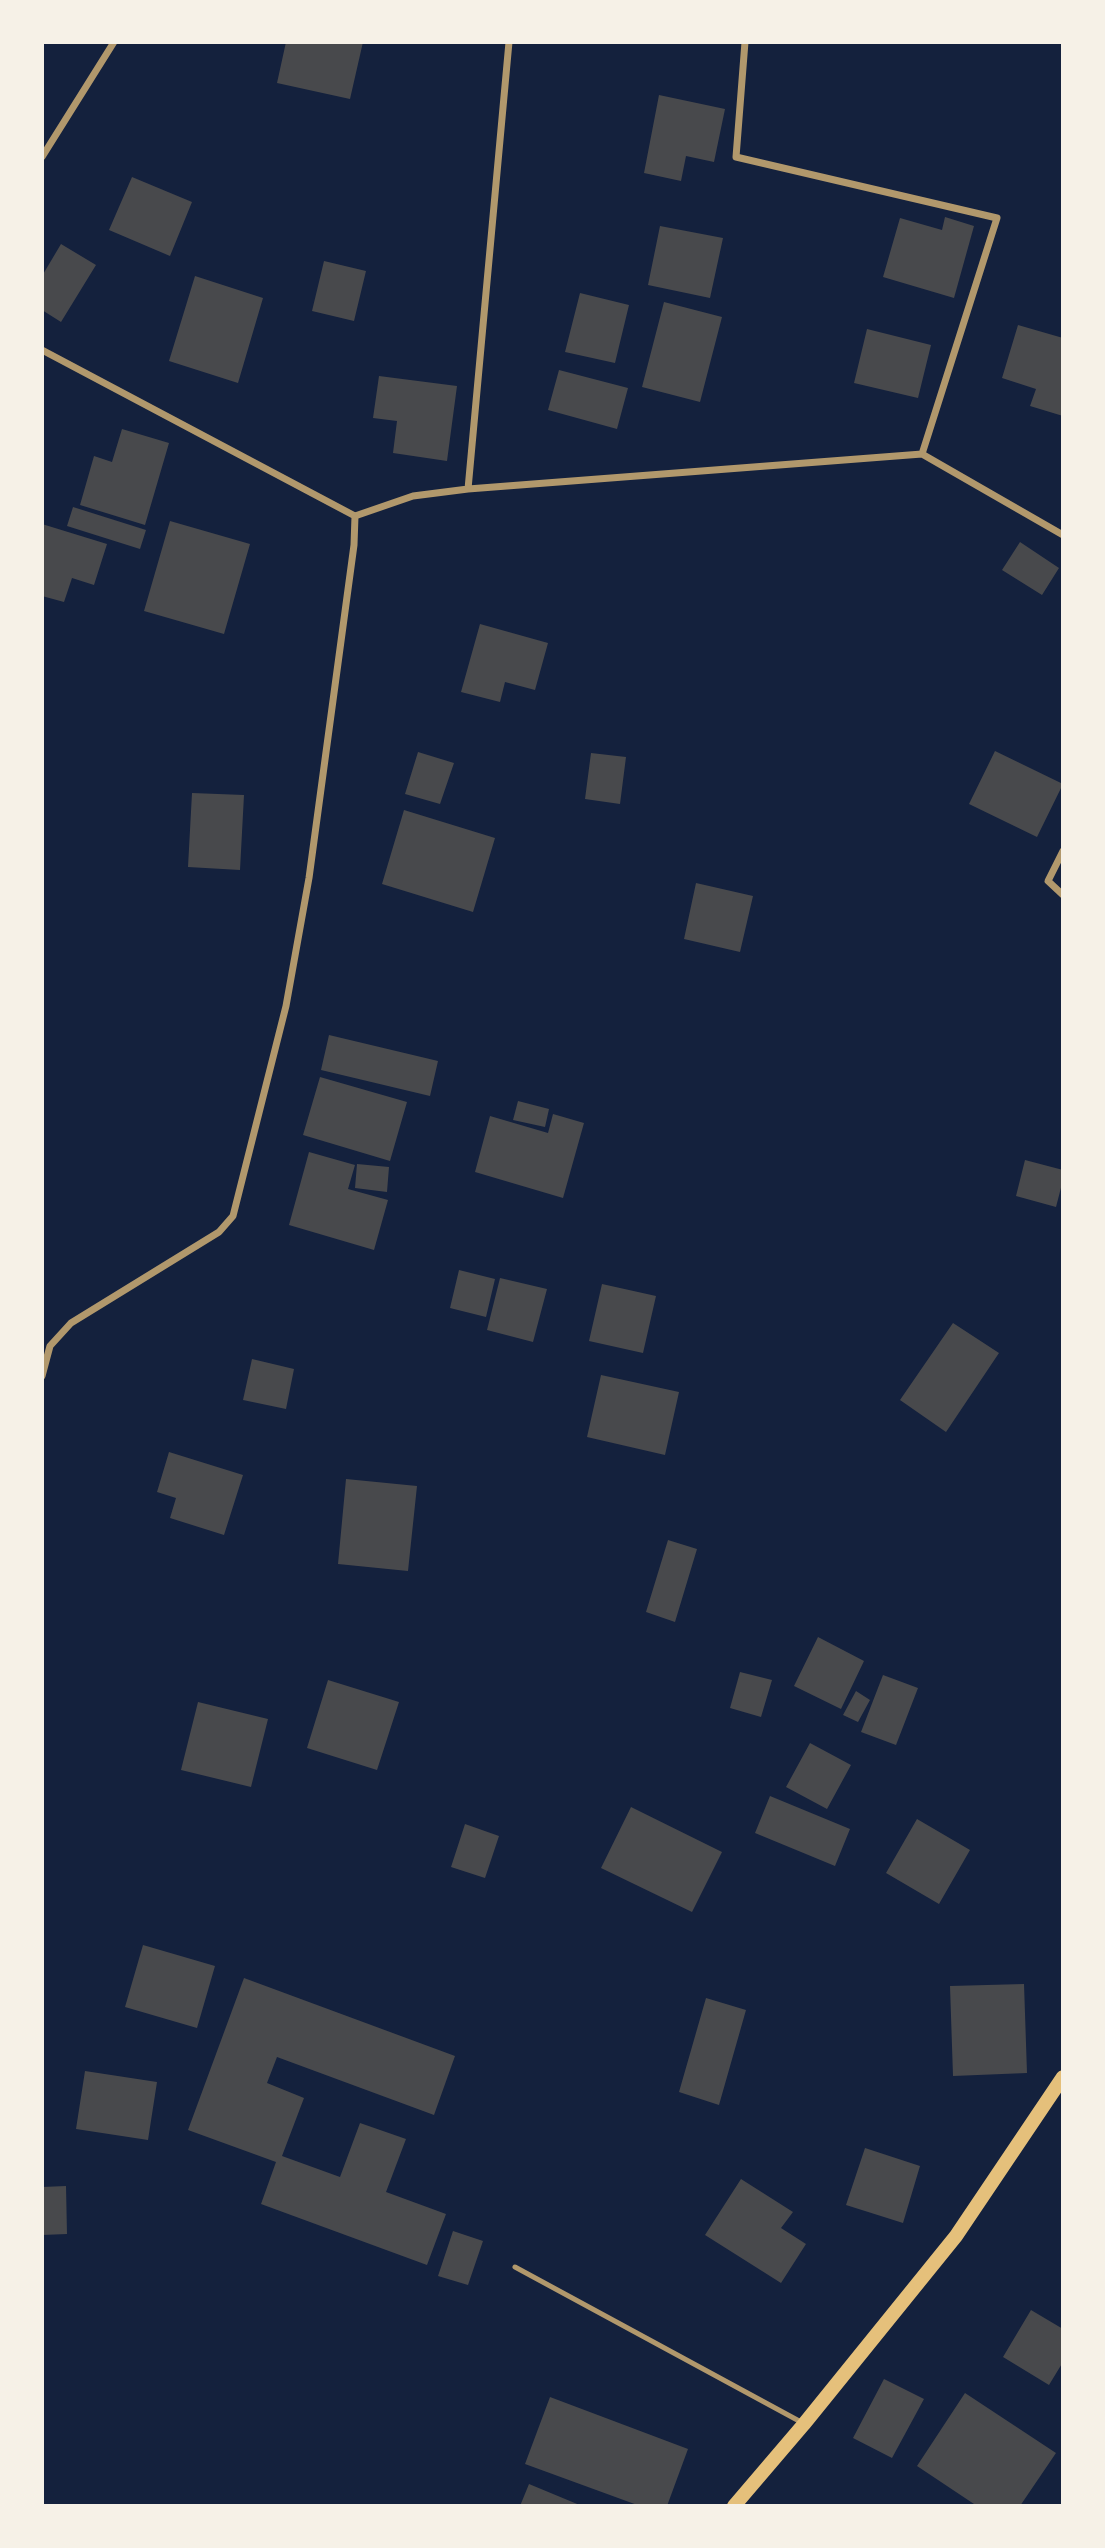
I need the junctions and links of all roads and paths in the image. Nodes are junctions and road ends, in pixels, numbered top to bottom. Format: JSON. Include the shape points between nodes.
{"nodes":[{"id":1,"x":114,"y":42,"type":"edge"},
{"id":2,"x":509,"y":42,"type":"edge"},
{"id":3,"x":745,"y":42,"type":"edge"},
{"id":4,"x":42,"y":157,"type":"edge"},
{"id":5,"x":42,"y":350,"type":"edge"},
{"id":6,"x":922,"y":454,"type":"junction"},
{"id":7,"x":468,"y":489,"type":"junction"},
{"id":8,"x":355,"y":516,"type":"junction"},
{"id":9,"x":1063,"y":535,"type":"edge"},
{"id":10,"x":1063,"y":851,"type":"edge"},
{"id":11,"x":1063,"y":895,"type":"edge"},
{"id":12,"x":42,"y":1376,"type":"edge"},
{"id":13,"x":1063,"y":2077,"type":"edge"},
{"id":14,"x":515,"y":2267,"type":"dead end"},
{"id":15,"x":804,"y":2424,"type":"junction"},
{"id":16,"x":734,"y":2506,"type":"edge"}],
"edges":[{"from":1,"to":4,"type":"street"},
{"from":2,"to":7,"type":"street"},
{"from":3,"to":6,"type":"street","via":[[736,157],[997,218]]},
{"from":5,"to":8,"type":"street"},
{"from":6,"to":7,"type":"street"},
{"from":6,"to":9,"type":"street"},
{"from":7,"to":8,"type":"street","via":[[413,496]]},
{"from":8,"to":12,"type":"street","via":[[309,878],[286,1006],[233,1216],[219,1232],[71,1323],[50,1346]]},
{"from":10,"to":11,"type":"street","via":[[1048,881]]},
{"from":13,"to":15,"type":"main road","via":[[956,2236]]},
{"from":14,"to":15,"type":"lane"},
{"from":15,"to":16,"type":"main road"}]}
